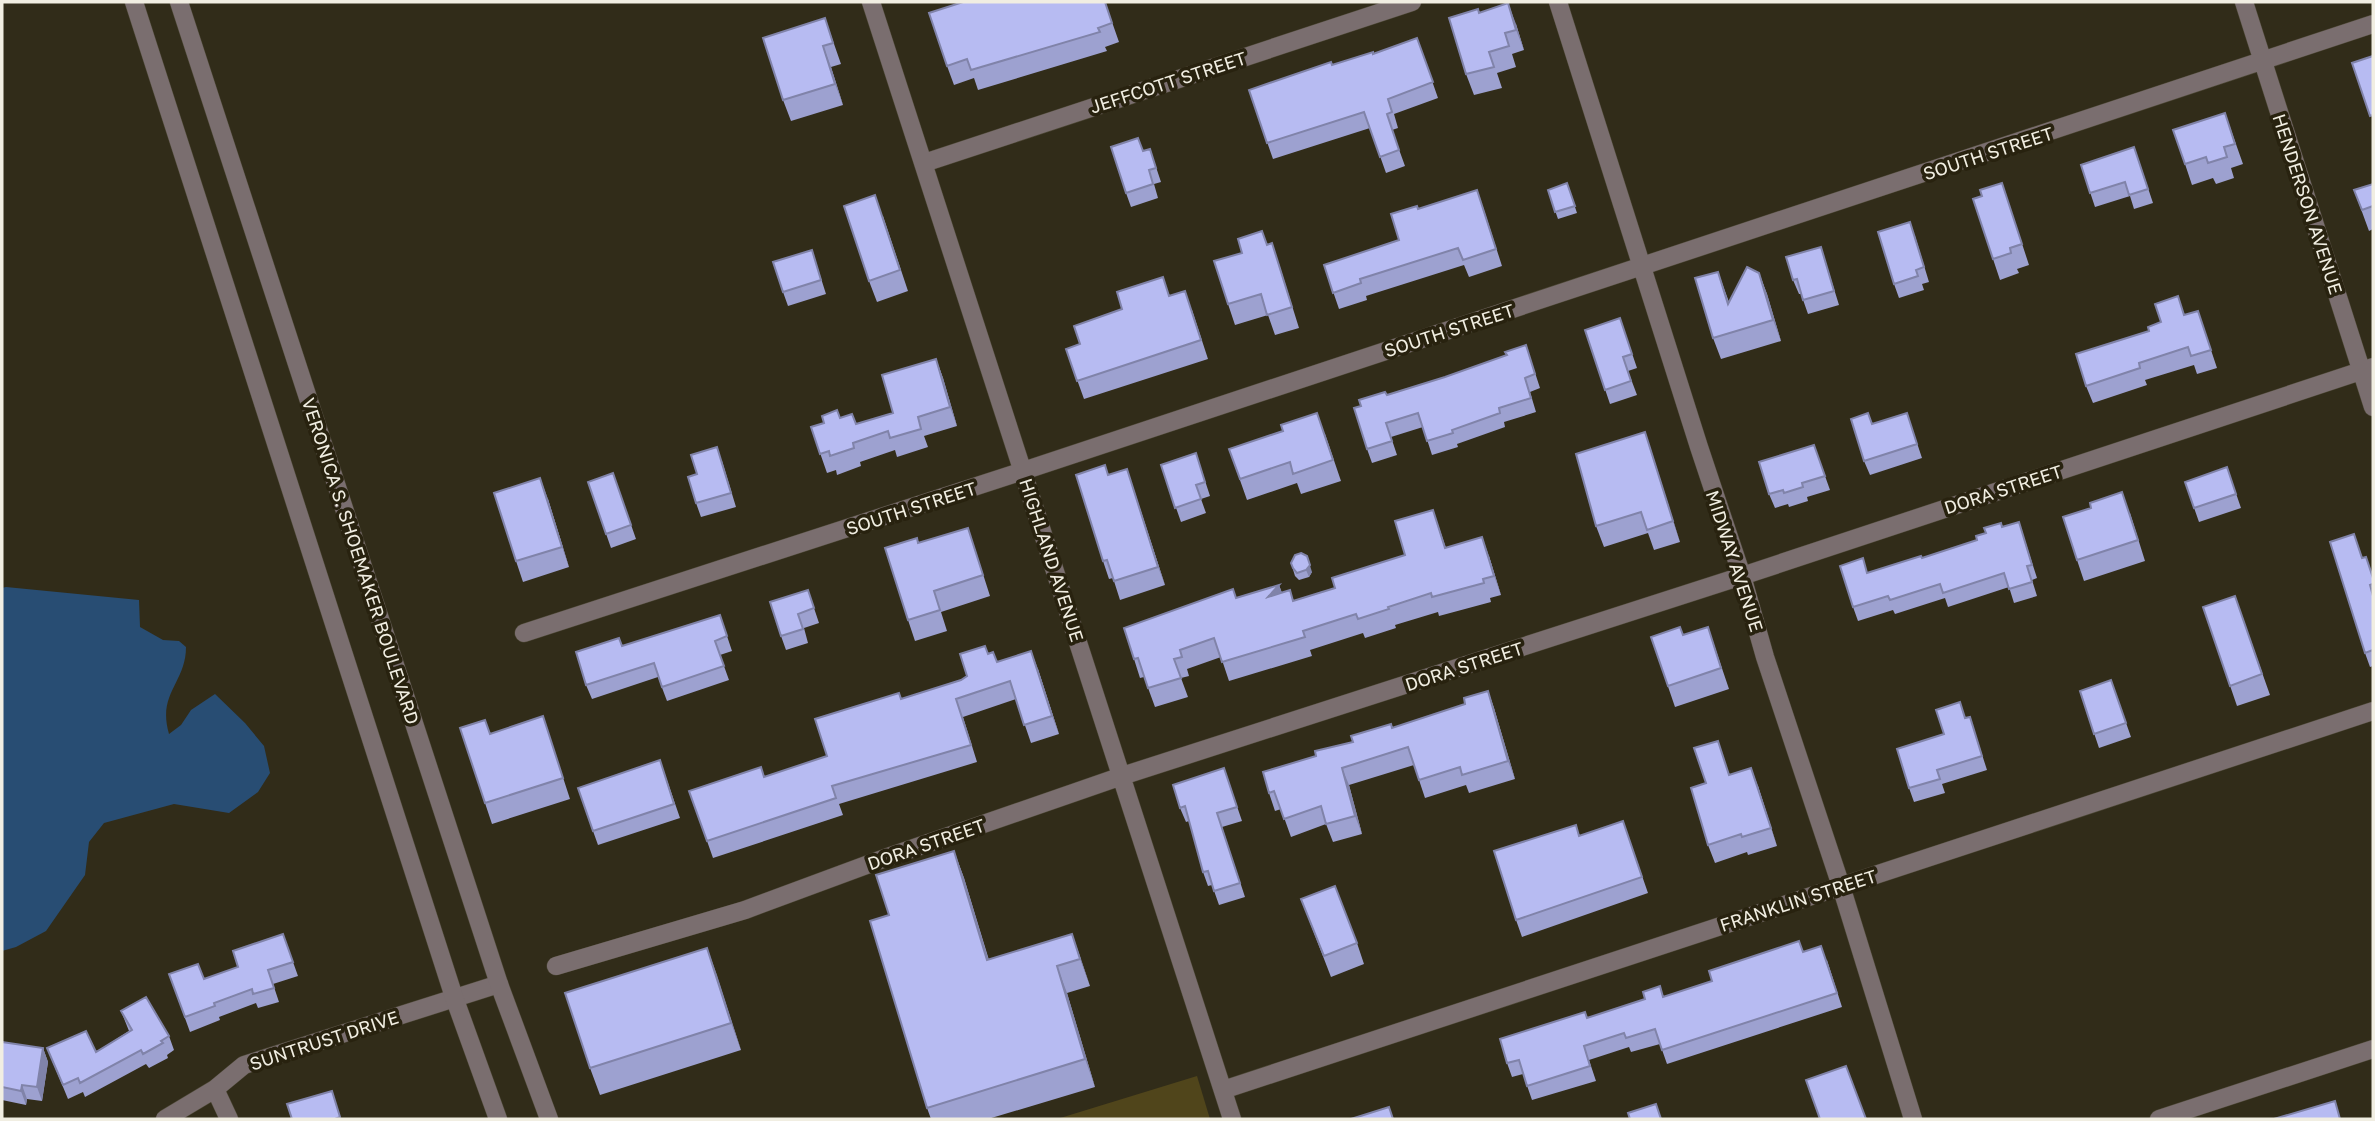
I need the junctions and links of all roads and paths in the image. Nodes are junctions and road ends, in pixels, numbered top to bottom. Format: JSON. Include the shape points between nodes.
{"nodes":[{"id":1,"x":134,"y":2,"type":"edge"},
{"id":2,"x":179,"y":2,"type":"edge"},
{"id":3,"x":872,"y":2,"type":"edge"},
{"id":4,"x":1412,"y":2,"type":"edge"},
{"id":5,"x":1558,"y":2,"type":"edge"},
{"id":6,"x":2244,"y":2,"type":"edge"},
{"id":7,"x":2373,"y":24,"type":"edge"},
{"id":8,"x":2263,"y":61,"type":"junction"},
{"id":9,"x":924,"y":163,"type":"junction"},
{"id":10,"x":1642,"y":265,"type":"junction"},
{"id":11,"x":2367,"y":369,"type":"edge"},
{"id":12,"x":2373,"y":407,"type":"edge"},
{"id":13,"x":1023,"y":471,"type":"junction"},
{"id":14,"x":1742,"y":576,"type":"junction"},
{"id":15,"x":524,"y":633,"type":"dead end"},
{"id":16,"x":2373,"y":711,"type":"edge"},
{"id":17,"x":1122,"y":776,"type":"junction"},
{"id":18,"x":1841,"y":886,"type":"junction"},
{"id":19,"x":556,"y":966,"type":"dead end"},
{"id":20,"x":499,"y":984,"type":"junction"},
{"id":21,"x":454,"y":997,"type":"junction"},
{"id":22,"x":2373,"y":1049,"type":"edge"},
{"id":23,"x":215,"y":1089,"type":"junction"},
{"id":24,"x":1223,"y":1090,"type":"junction"},
{"id":25,"x":165,"y":1119,"type":"edge"},
{"id":26,"x":229,"y":1119,"type":"edge"},
{"id":27,"x":498,"y":1119,"type":"edge"},
{"id":28,"x":549,"y":1119,"type":"edge"},
{"id":29,"x":1232,"y":1119,"type":"edge"},
{"id":30,"x":1913,"y":1119,"type":"edge"},
{"id":31,"x":2159,"y":1119,"type":"edge"}],
"edges":[{"from":1,"to":21,"type":"street"},
{"from":2,"to":20,"type":"street","name":"VERONICA S. SHOEMAKER BOULEVARD"},
{"from":3,"to":9,"type":"street","name":"HIGHLAND AVENUE"},
{"from":4,"to":9,"type":"street","name":"JEFFCOTT STREET"},
{"from":5,"to":10,"type":"street","name":"MIDWAY AVENUE"},
{"from":6,"to":8,"type":"street","name":"HENDERSON AVENUE"},
{"from":7,"to":8,"type":"street","name":"SOUTH STREET"},
{"from":8,"to":10,"type":"street","name":"SOUTH STREET"},
{"from":8,"to":11,"type":"street","name":"HENDERSON AVENUE"},
{"from":9,"to":13,"type":"street","name":"HIGHLAND AVENUE"},
{"from":10,"to":13,"type":"street","name":"SOUTH STREET"},
{"from":10,"to":14,"type":"street","name":"MIDWAY AVENUE"},
{"from":11,"to":12,"type":"street","name":"HENDERSON AVENUE"},
{"from":11,"to":14,"type":"street","name":"DORA STREET"},
{"from":13,"to":15,"type":"street","name":"SOUTH STREET"},
{"from":13,"to":17,"type":"street","name":"HIGHLAND AVENUE"},
{"from":14,"to":17,"type":"street","name":"DORA STREET"},
{"from":14,"to":18,"type":"street","name":"MIDWAY AVENUE"},
{"from":16,"to":18,"type":"street","name":"FRANKLIN STREET"},
{"from":17,"to":19,"type":"street","name":"DORA STREET","via":[[745,910]]},
{"from":17,"to":24,"type":"street","name":"HIGHLAND AVENUE"},
{"from":18,"to":24,"type":"street","name":"FRANKLIN STREET"},
{"from":18,"to":30,"type":"street","name":"MIDWAY AVENUE"},
{"from":20,"to":21,"type":"street"},
{"from":20,"to":28,"type":"street","name":"VERONICA S. SHOEMAKER BOULEVARD"},
{"from":21,"to":23,"type":"street","name":"SUNTRUST DRIVE","via":[[244,1065]]},
{"from":21,"to":27,"type":"street"},
{"from":22,"to":31,"type":"street"},
{"from":23,"to":25,"type":"street","name":"SUNTRUST DRIVE"},
{"from":23,"to":26,"type":"street"},
{"from":24,"to":29,"type":"street","name":"HIGHLAND AVENUE"}]}
